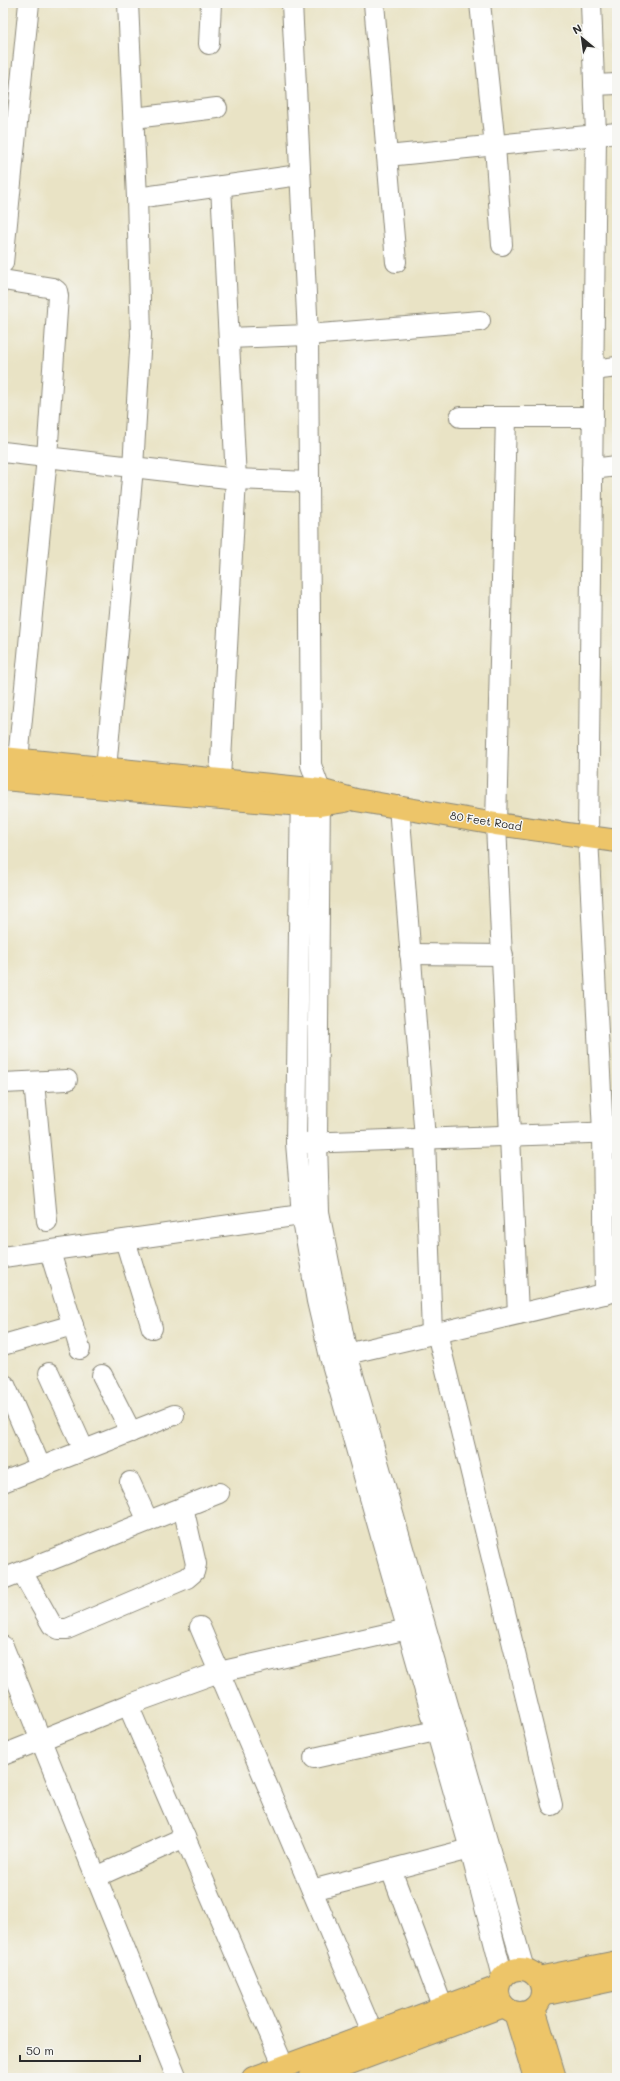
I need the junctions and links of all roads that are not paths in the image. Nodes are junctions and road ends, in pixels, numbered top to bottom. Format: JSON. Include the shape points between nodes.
{"nodes":[{"id":1,"x":29,"y":3,"type":"edge"},
{"id":2,"x":128,"y":3,"type":"edge"},
{"id":3,"x":211,"y":3,"type":"edge"},
{"id":4,"x":292,"y":3,"type":"edge"},
{"id":5,"x":374,"y":3,"type":"edge"},
{"id":6,"x":480,"y":3,"type":"edge"},
{"id":7,"x":591,"y":3,"type":"edge"},
{"id":8,"x":209,"y":44,"type":"dead end"},
{"id":9,"x":617,"y":84,"type":"edge"},
{"id":10,"x":594,"y":85,"type":"junction"},
{"id":11,"x":217,"y":108,"type":"dead end"},
{"id":12,"x":134,"y":118,"type":"junction"},
{"id":13,"x":617,"y":133,"type":"edge"},
{"id":14,"x":596,"y":135,"type":"junction"},
{"id":15,"x":495,"y":146,"type":"junction"},
{"id":16,"x":9,"y":152,"type":"edge"},
{"id":17,"x":387,"y":156,"type":"junction"},
{"id":18,"x":299,"y":175,"type":"junction"},
{"id":19,"x":220,"y":186,"type":"junction"},
{"id":20,"x":137,"y":198,"type":"junction"},
{"id":21,"x":502,"y":245,"type":"dead end"},
{"id":22,"x":396,"y":262,"type":"dead end"},
{"id":23,"x":3,"y":263,"type":"edge"},
{"id":24,"x":3,"y":280,"type":"edge"},
{"id":25,"x":480,"y":321,"type":"dead end"},
{"id":26,"x":308,"y":335,"type":"junction"},
{"id":27,"x":229,"y":338,"type":"junction"},
{"id":28,"x":617,"y":367,"type":"edge"},
{"id":29,"x":593,"y":370,"type":"junction"},
{"id":30,"x":460,"y":417,"type":"dead end"},
{"id":31,"x":506,"y":417,"type":"junction"},
{"id":32,"x":593,"y":417,"type":"junction"},
{"id":33,"x":3,"y":452,"type":"edge"},
{"id":34,"x":47,"y":457,"type":"junction"},
{"id":35,"x":617,"y":466,"type":"edge"},
{"id":36,"x":133,"y":467,"type":"junction"},
{"id":37,"x":592,"y":469,"type":"junction"},
{"id":38,"x":236,"y":479,"type":"junction"},
{"id":39,"x":309,"y":482,"type":"junction"},
{"id":40,"x":10,"y":759,"type":"edge"},
{"id":41,"x":106,"y":769,"type":"junction"},
{"id":42,"x":3,"y":779,"type":"edge"},
{"id":43,"x":220,"y":779,"type":"junction"},
{"id":44,"x":310,"y":797,"type":"junction"},
{"id":45,"x":399,"y":806,"type":"junction"},
{"id":46,"x":496,"y":824,"type":"junction"},
{"id":47,"x":588,"y":837,"type":"junction"},
{"id":48,"x":617,"y":841,"type":"edge"},
{"id":49,"x":410,"y":954,"type":"junction"},
{"id":50,"x":503,"y":955,"type":"junction"},
{"id":51,"x":68,"y":1080,"type":"dead end"},
{"id":52,"x":34,"y":1082,"type":"junction"},
{"id":53,"x":3,"y":1083,"type":"edge"},
{"id":54,"x":610,"y":1132,"type":"edge"},
{"id":55,"x":512,"y":1136,"type":"junction"},
{"id":56,"x":425,"y":1139,"type":"junction"},
{"id":57,"x":317,"y":1142,"type":"junction"},
{"id":58,"x":296,"y":1143,"type":"junction"},
{"id":59,"x":311,"y":1214,"type":"junction"},
{"id":60,"x":47,"y":1221,"type":"dead end"},
{"id":61,"x":125,"y":1240,"type":"junction"},
{"id":62,"x":50,"y":1252,"type":"junction"},
{"id":63,"x":3,"y":1257,"type":"edge"},
{"id":64,"x":611,"y":1292,"type":"edge"},
{"id":65,"x":518,"y":1314,"type":"junction"},
{"id":66,"x":73,"y":1325,"type":"junction"},
{"id":67,"x":152,"y":1328,"type":"dead end"},
{"id":68,"x":435,"y":1333,"type":"junction"},
{"id":69,"x":3,"y":1346,"type":"edge"},
{"id":70,"x":80,"y":1349,"type":"dead end"},
{"id":71,"x":339,"y":1355,"type":"junction"},
{"id":72,"x":49,"y":1373,"type":"dead end"},
{"id":73,"x":102,"y":1375,"type":"dead end"},
{"id":74,"x":5,"y":1384,"type":"dead end"},
{"id":75,"x":174,"y":1415,"type":"dead end"},
{"id":76,"x":131,"y":1432,"type":"junction"},
{"id":77,"x":84,"y":1450,"type":"junction"},
{"id":78,"x":40,"y":1468,"type":"junction"},
{"id":79,"x":3,"y":1482,"type":"edge"},
{"id":80,"x":130,"y":1482,"type":"dead end"},
{"id":81,"x":219,"y":1493,"type":"dead end"},
{"id":82,"x":183,"y":1507,"type":"junction"},
{"id":83,"x":148,"y":1522,"type":"junction"},
{"id":84,"x":22,"y":1572,"type":"junction"},
{"id":85,"x":3,"y":1579,"type":"edge"},
{"id":86,"x":200,"y":1627,"type":"dead end"},
{"id":87,"x":417,"y":1627,"type":"junction"},
{"id":88,"x":3,"y":1646,"type":"edge"},
{"id":89,"x":219,"y":1672,"type":"junction"},
{"id":90,"x":128,"y":1705,"type":"junction"},
{"id":91,"x":445,"y":1729,"type":"junction"},
{"id":92,"x":40,"y":1739,"type":"junction"},
{"id":93,"x":3,"y":1755,"type":"edge"},
{"id":94,"x":314,"y":1758,"type":"dead end"},
{"id":95,"x":552,"y":1805,"type":"dead end"},
{"id":96,"x":185,"y":1837,"type":"junction"},
{"id":97,"x":470,"y":1849,"type":"junction"},
{"id":98,"x":391,"y":1870,"type":"junction"},
{"id":99,"x":96,"y":1877,"type":"junction"},
{"id":100,"x":312,"y":1890,"type":"junction"},
{"id":101,"x":617,"y":1962,"type":"edge"},
{"id":102,"x":617,"y":1979,"type":"edge"},
{"id":103,"x":520,"y":1992,"type":"junction"},
{"id":104,"x":443,"y":2008,"type":"junction"},
{"id":105,"x":374,"y":2034,"type":"junction"},
{"id":106,"x":284,"y":2067,"type":"junction"},
{"id":107,"x":177,"y":2078,"type":"edge"},
{"id":108,"x":253,"y":2078,"type":"edge"},
{"id":109,"x":310,"y":2078,"type":"edge"},
{"id":110,"x":535,"y":2078,"type":"edge"},
{"id":111,"x":555,"y":2078,"type":"edge"}],
"edges":[{"from":1,"to":16,"type":"street"},
{"from":2,"to":12,"type":"street"},
{"from":3,"to":8,"type":"street"},
{"from":4,"to":18,"type":"street"},
{"from":5,"to":17,"type":"street"},
{"from":6,"to":15,"type":"street"},
{"from":7,"to":10,"type":"street"},
{"from":9,"to":10,"type":"street"},
{"from":10,"to":14,"type":"street"},
{"from":11,"to":12,"type":"street"},
{"from":12,"to":20,"type":"street"},
{"from":13,"to":14,"type":"street"},
{"from":14,"to":15,"type":"street"},
{"from":14,"to":29,"type":"street"},
{"from":15,"to":17,"type":"street"},
{"from":15,"to":21,"type":"street"},
{"from":16,"to":23,"type":"street"},
{"from":17,"to":22,"type":"street"},
{"from":18,"to":19,"type":"street"},
{"from":18,"to":26,"type":"street"},
{"from":19,"to":20,"type":"street"},
{"from":19,"to":27,"type":"street"},
{"from":20,"to":36,"type":"street","via":[[141,335]]},
{"from":24,"to":34,"type":"street","via":[[53,288],[57,291]]},
{"from":25,"to":26,"type":"street"},
{"from":26,"to":27,"type":"street"},
{"from":26,"to":39,"type":"street"},
{"from":27,"to":38,"type":"street"},
{"from":28,"to":29,"type":"street"},
{"from":29,"to":32,"type":"street"},
{"from":30,"to":31,"type":"street"},
{"from":31,"to":32,"type":"street"},
{"from":31,"to":46,"type":"street"},
{"from":32,"to":37,"type":"street"},
{"from":33,"to":34,"type":"street"},
{"from":34,"to":36,"type":"street"},
{"from":34,"to":40,"type":"street"},
{"from":35,"to":37,"type":"street"},
{"from":36,"to":38,"type":"street"},
{"from":36,"to":41,"type":"street"},
{"from":37,"to":47,"type":"street"},
{"from":38,"to":39,"type":"street"},
{"from":38,"to":43,"type":"street"},
{"from":39,"to":44,"type":"street"},
{"from":40,"to":41,"type":"main road"},
{"from":41,"to":43,"type":"main road"},
{"from":42,"to":44,"type":"main road"},
{"from":43,"to":44,"type":"main road"},
{"from":44,"to":45,"type":"main road","name":"80 Feet Road"},
{"from":44,"to":57,"type":"street"},
{"from":44,"to":58,"type":"street"},
{"from":45,"to":46,"type":"main road","name":"80 Feet Road"},
{"from":45,"to":49,"type":"street"},
{"from":46,"to":47,"type":"main road","name":"80 Feet Road"},
{"from":46,"to":50,"type":"street"},
{"from":47,"to":48,"type":"main road","name":"80 Feet Road"},
{"from":47,"to":54,"type":"street"},
{"from":49,"to":50,"type":"street"},
{"from":49,"to":56,"type":"street"},
{"from":50,"to":55,"type":"street"},
{"from":51,"to":52,"type":"street"},
{"from":52,"to":53,"type":"street"},
{"from":52,"to":60,"type":"street"},
{"from":54,"to":55,"type":"street"},
{"from":54,"to":64,"type":"street"},
{"from":55,"to":56,"type":"street"},
{"from":55,"to":65,"type":"street"},
{"from":56,"to":57,"type":"street"},
{"from":56,"to":68,"type":"street"},
{"from":57,"to":58,"type":"street"},
{"from":57,"to":59,"type":"street"},
{"from":58,"to":59,"type":"street"},
{"from":59,"to":61,"type":"street"},
{"from":59,"to":71,"type":"street","via":[[317,1300]]},
{"from":61,"to":62,"type":"street"},
{"from":61,"to":67,"type":"street"},
{"from":62,"to":63,"type":"street"},
{"from":62,"to":66,"type":"street"},
{"from":64,"to":65,"type":"street"},
{"from":65,"to":68,"type":"street"},
{"from":66,"to":69,"type":"street"},
{"from":66,"to":70,"type":"street"},
{"from":68,"to":71,"type":"street"},
{"from":68,"to":95,"type":"street"},
{"from":71,"to":87,"type":"street"},
{"from":72,"to":77,"type":"street"},
{"from":73,"to":76,"type":"street"},
{"from":74,"to":78,"type":"street"},
{"from":75,"to":76,"type":"street"},
{"from":76,"to":77,"type":"street"},
{"from":77,"to":78,"type":"street"},
{"from":78,"to":79,"type":"street"},
{"from":80,"to":83,"type":"street"},
{"from":81,"to":82,"type":"street"},
{"from":82,"to":83,"type":"street"},
{"from":82,"to":84,"type":"street","via":[[196,1564],[194,1572],[187,1578],[66,1629],[52,1625]]},
{"from":83,"to":84,"type":"street"},
{"from":84,"to":85,"type":"street"},
{"from":86,"to":89,"type":"street"},
{"from":87,"to":89,"type":"street"},
{"from":87,"to":91,"type":"street"},
{"from":88,"to":92,"type":"street"},
{"from":89,"to":90,"type":"street"},
{"from":89,"to":100,"type":"street"},
{"from":90,"to":92,"type":"street"},
{"from":90,"to":96,"type":"street"},
{"from":91,"to":94,"type":"street"},
{"from":91,"to":97,"type":"street"},
{"from":91,"to":103,"type":"street"},
{"from":92,"to":93,"type":"street"},
{"from":92,"to":99,"type":"street"},
{"from":96,"to":99,"type":"street"},
{"from":96,"to":106,"type":"street"},
{"from":97,"to":98,"type":"street"},
{"from":97,"to":103,"type":"street"},
{"from":98,"to":100,"type":"street"},
{"from":98,"to":104,"type":"street"},
{"from":99,"to":107,"type":"street"},
{"from":100,"to":105,"type":"street"},
{"from":101,"to":103,"type":"main road"},
{"from":102,"to":103,"type":"main road"},
{"from":103,"to":104,"type":"main road"},
{"from":103,"to":109,"type":"main road"},
{"from":103,"to":110,"type":"main road"},
{"from":103,"to":111,"type":"main road"},
{"from":104,"to":105,"type":"main road"},
{"from":105,"to":106,"type":"main road"},
{"from":106,"to":108,"type":"main road"}]}
